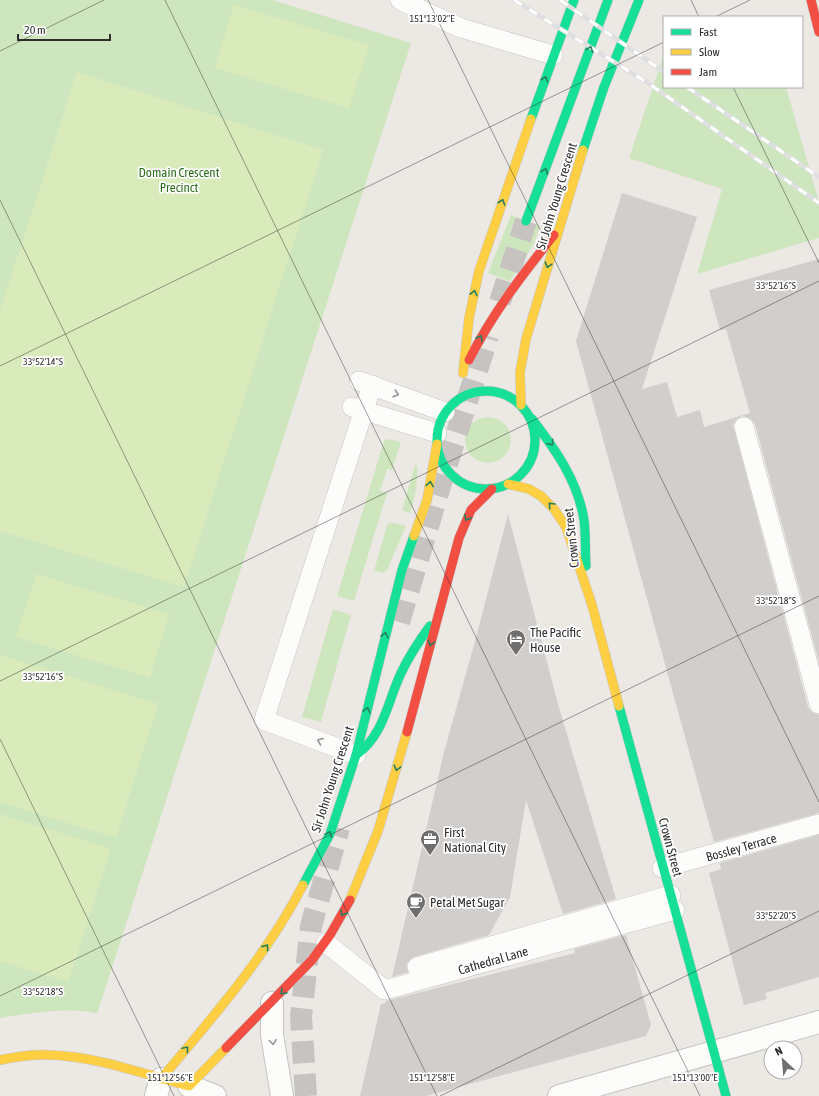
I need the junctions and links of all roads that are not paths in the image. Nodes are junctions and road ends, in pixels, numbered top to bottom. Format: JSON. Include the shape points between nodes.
{"nodes":[{"id":1,"x":400,"y":0,"type":"edge"},
{"id":2,"x":574,"y":0,"type":"edge"},
{"id":3,"x":608,"y":0,"type":"edge"},
{"id":4,"x":639,"y":0,"type":"edge"},
{"id":5,"x":811,"y":0,"type":"edge"},
{"id":6,"x":819,"y":32,"type":"edge"},
{"id":7,"x":553,"y":56,"type":"junction"},
{"id":8,"x":526,"y":221,"type":"tunnel mouth"},
{"id":9,"x":559,"y":228,"type":"junction"},
{"id":10,"x":463,"y":373,"type":"junction"},
{"id":11,"x":449,"y":408,"type":"junction"},
{"id":12,"x":524,"y":408,"type":"junction"},
{"id":13,"x":358,"y":409,"type":"junction"},
{"id":14,"x":744,"y":427,"type":"dead end"},
{"id":15,"x":437,"y":439,"type":"junction"},
{"id":16,"x":508,"y":484,"type":"junction"},
{"id":17,"x":492,"y":489,"type":"junction"},
{"id":18,"x":592,"y":605,"type":"junction"},
{"id":19,"x":439,"y":611,"type":"junction"},
{"id":20,"x":819,"y":704,"type":"edge"},
{"id":21,"x":356,"y":755,"type":"junction"},
{"id":22,"x":819,"y":824,"type":"edge"},
{"id":23,"x":662,"y":868,"type":"junction"},
{"id":24,"x":673,"y":903,"type":"junction"},
{"id":25,"x":326,"y":943,"type":"junction"},
{"id":26,"x":272,"y":1003,"type":"junction"},
{"id":27,"x":819,"y":1022,"type":"edge"},
{"id":28,"x":714,"y":1051,"type":"junction"},
{"id":29,"x":0,"y":1060,"type":"edge"},
{"id":30,"x":189,"y":1086,"type":"junction"},
{"id":31,"x":159,"y":1088,"type":"edge"},
{"id":32,"x":215,"y":1096,"type":"edge"},
{"id":33,"x":282,"y":1096,"type":"edge"},
{"id":34,"x":559,"y":1096,"type":"edge"},
{"id":35,"x":726,"y":1096,"type":"edge"}],
"edges":[{"from":1,"to":7,"type":"lane","via":[[461,28]]},
{"from":2,"to":7,"type":"main road"},
{"from":8,"to":3,"type":"main road","one_way":true},
{"from":4,"to":9,"type":"main road","name":"Sir John Young Crescent","via":[[604,86]]},
{"from":5,"to":6,"type":"main road"},
{"from":10,"to":7,"type":"main road","one_way":true,"via":[[469,318],[479,271]]},
{"from":10,"to":9,"type":"main road","one_way":true,"via":[[480,338],[511,289]]},
{"from":9,"to":12,"type":"main road","name":"Sir John Young Crescent","one_way":true,"via":[[523,356],[518,388]]},
{"from":10,"to":11,"type":"main road"},
{"from":11,"to":12,"type":"main road","via":[[462,396],[487,390],[511,397]]},
{"from":13,"to":11,"type":"lane","one_way":true,"via":[[365,383]]},
{"from":11,"to":15,"type":"main road"},
{"from":12,"to":16,"type":"main road","via":[[533,424],[536,438],[534,452],[529,465],[520,476]]},
{"from":12,"to":18,"type":"main road","name":"Crown Street","one_way":true,"via":[[557,451],[577,490],[584,520],[586,563]]},
{"from":13,"to":15,"type":"lane"},
{"from":21,"to":13,"type":"lane","one_way":true,"via":[[264,720]]},
{"from":14,"to":20,"type":"lane"},
{"from":15,"to":17,"type":"main road","via":[[439,455],[450,474],[470,487]]},
{"from":21,"to":15,"type":"main road","name":"Sir John Young Crescent","one_way":true,"via":[[392,605],[427,500]]},
{"from":16,"to":17,"type":"main road"},
{"from":18,"to":16,"type":"main road","name":"Crown Street","one_way":true,"via":[[561,518],[541,496],[529,489]]},
{"from":17,"to":19,"type":"main road","one_way":true,"via":[[478,501],[465,522]]},
{"from":18,"to":23,"type":"main road","name":"Crown Street"},
{"from":19,"to":21,"type":"main road","via":[[404,667],[375,739]]},
{"from":19,"to":25,"type":"main road","one_way":true,"via":[[373,849],[362,879]]},
{"from":31,"to":21,"type":"main road","name":"Sir John Young Crescent","one_way":true,"via":[[244,978],[293,905],[330,834]]},
{"from":22,"to":23,"type":"lane","name":"Bossley Terrace"},
{"from":23,"to":24,"type":"main road","name":"Crown Street"},
{"from":24,"to":25,"type":"lane","via":[[374,980]]},
{"from":24,"to":28,"type":"main road","name":"Crown Street"},
{"from":25,"to":26,"type":"main road","one_way":true},
{"from":26,"to":30,"type":"main road"},
{"from":26,"to":33,"type":"street","one_way":true,"via":[[272,1035]]},
{"from":27,"to":28,"type":"street"},
{"from":28,"to":34,"type":"street"},
{"from":28,"to":35,"type":"main road","name":"Crown Street"},
{"from":29,"to":31,"type":"main road","via":[[40,1054],[81,1057]]},
{"from":30,"to":31,"type":"main road"},
{"from":30,"to":32,"type":"street"}]}
